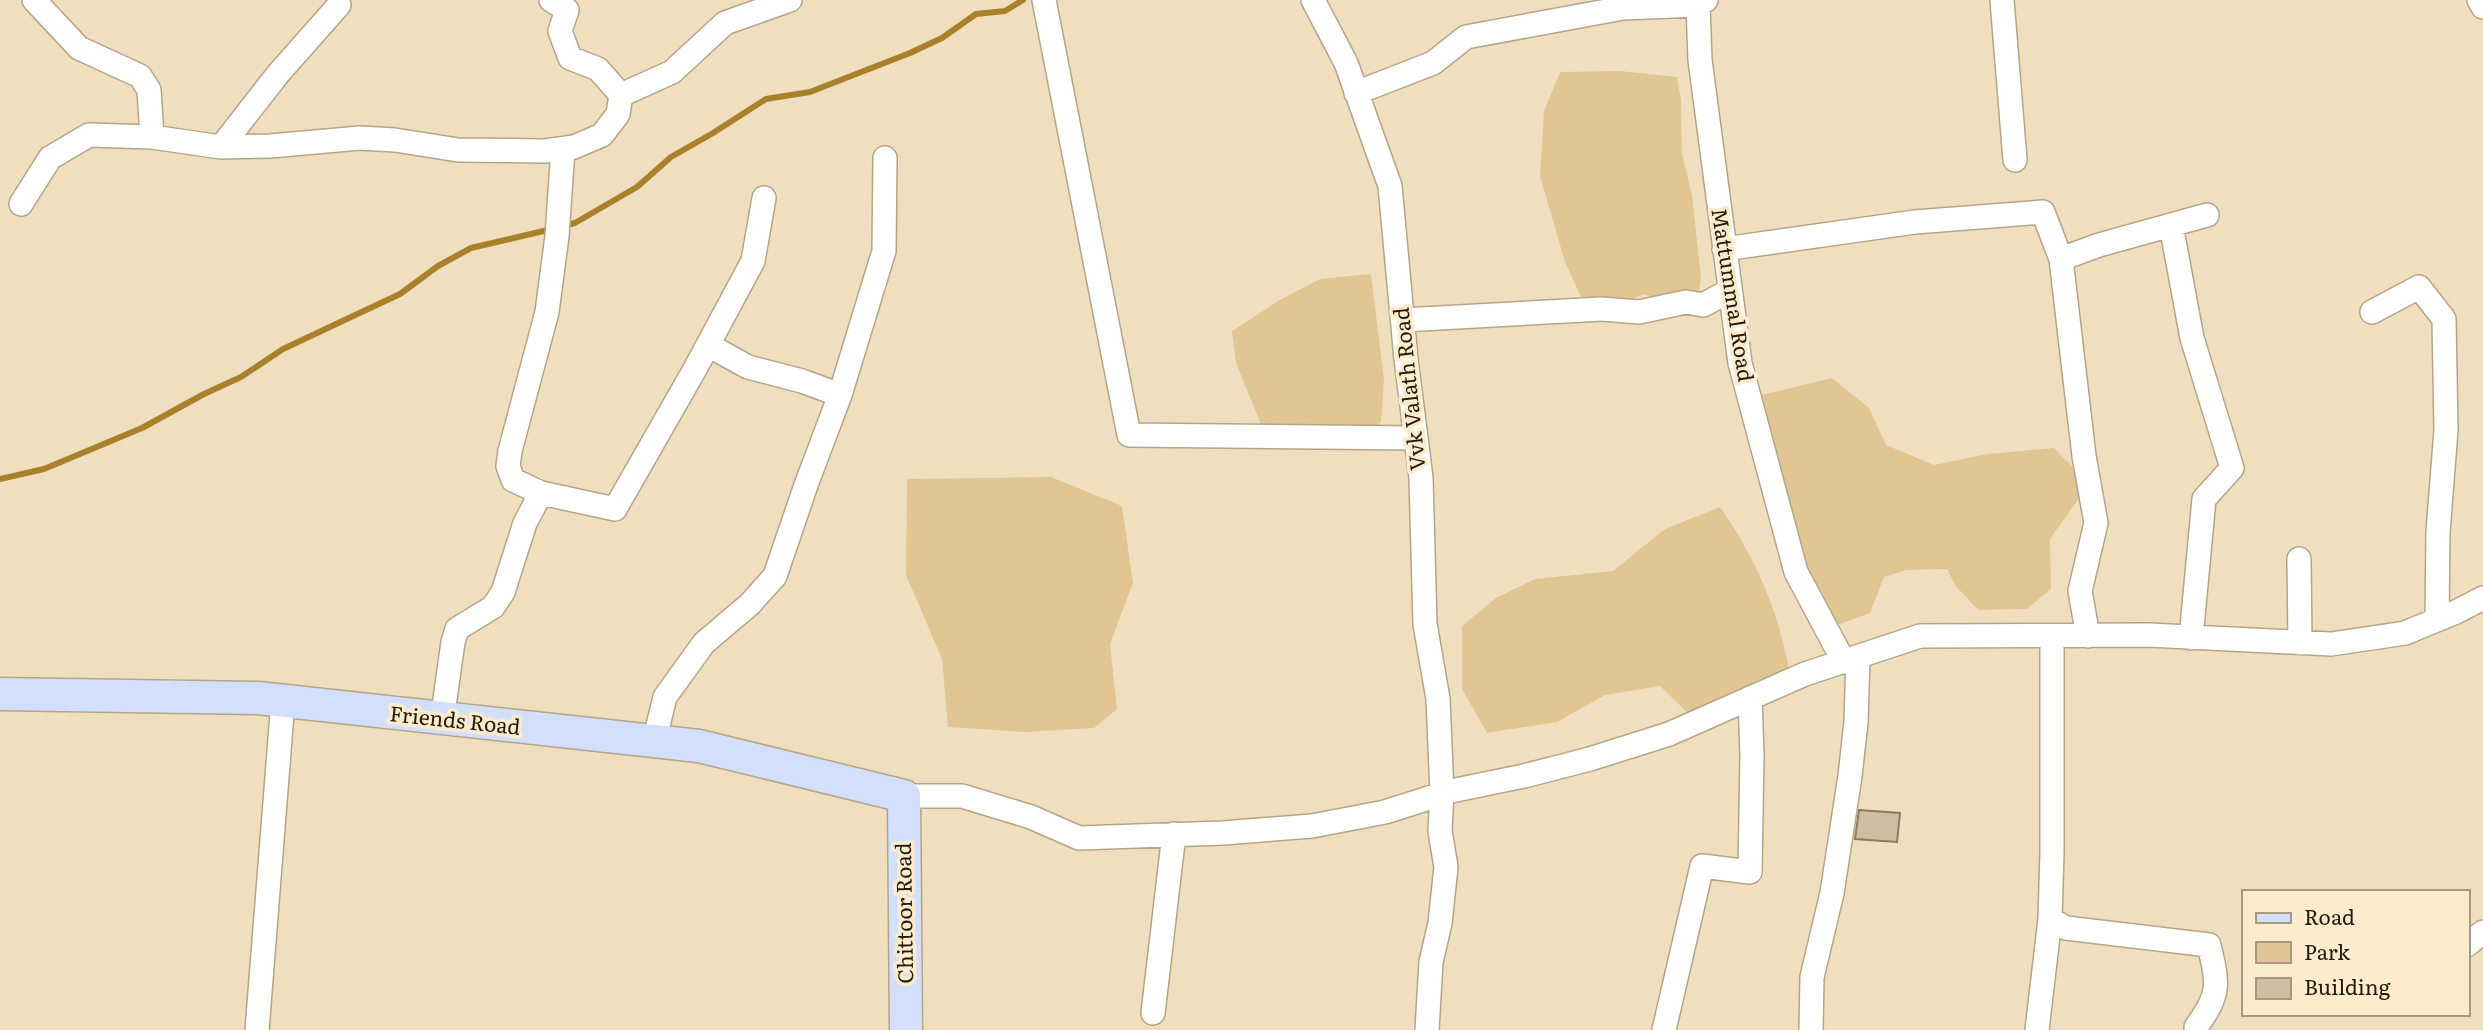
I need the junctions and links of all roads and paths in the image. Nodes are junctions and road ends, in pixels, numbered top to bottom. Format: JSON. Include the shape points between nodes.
{"nodes":[{"id":1,"x":34,"y":0,"type":"edge"},
{"id":2,"x":551,"y":0,"type":"edge"},
{"id":3,"x":790,"y":0,"type":"edge"},
{"id":4,"x":1044,"y":0,"type":"edge"},
{"id":5,"x":1314,"y":0,"type":"edge"},
{"id":6,"x":2002,"y":0,"type":"edge"},
{"id":7,"x":2479,"y":0,"type":"edge"},
{"id":8,"x":1702,"y":3,"type":"edge"},
{"id":9,"x":340,"y":5,"type":"dead end"},
{"id":10,"x":2483,"y":7,"type":"edge"},
{"id":11,"x":1356,"y":93,"type":"junction"},
{"id":12,"x":621,"y":95,"type":"junction"},
{"id":13,"x":152,"y":137,"type":"junction"},
{"id":14,"x":221,"y":147,"type":"junction"},
{"id":15,"x":563,"y":149,"type":"junction"},
{"id":16,"x":885,"y":158,"type":"dead end"},
{"id":17,"x":2015,"y":160,"type":"dead end"},
{"id":18,"x":764,"y":198,"type":"dead end"},
{"id":19,"x":21,"y":204,"type":"dead end"},
{"id":20,"x":2207,"y":215,"type":"dead end"},
{"id":21,"x":2171,"y":225,"type":"junction"},
{"id":22,"x":1724,"y":249,"type":"junction"},
{"id":23,"x":2061,"y":259,"type":"junction"},
{"id":24,"x":1730,"y":291,"type":"junction"},
{"id":25,"x":2372,"y":312,"type":"dead end"},
{"id":26,"x":1403,"y":320,"type":"junction"},
{"id":27,"x":708,"y":345,"type":"junction"},
{"id":28,"x":840,"y":394,"type":"junction"},
{"id":29,"x":1416,"y":438,"type":"junction"},
{"id":30,"x":541,"y":494,"type":"junction"},
{"id":31,"x":2300,"y":559,"type":"dead end"},
{"id":32,"x":2483,"y":598,"type":"edge"},
{"id":33,"x":2437,"y":620,"type":"junction"},
{"id":34,"x":2052,"y":636,"type":"junction"},
{"id":35,"x":2088,"y":636,"type":"junction"},
{"id":36,"x":2192,"y":638,"type":"junction"},
{"id":37,"x":2300,"y":643,"type":"junction"},
{"id":38,"x":1851,"y":660,"type":"junction"},
{"id":39,"x":0,"y":694,"type":"edge"},
{"id":40,"x":1750,"y":698,"type":"junction"},
{"id":41,"x":283,"y":701,"type":"junction"},
{"id":42,"x":442,"y":720,"type":"junction"},
{"id":43,"x":654,"y":742,"type":"junction"},
{"id":44,"x":1442,"y":793,"type":"junction"},
{"id":45,"x":904,"y":796,"type":"junction"},
{"id":46,"x":1174,"y":834,"type":"junction"},
{"id":47,"x":2050,"y":919,"type":"junction"},
{"id":48,"x":2483,"y":932,"type":"edge"},
{"id":49,"x":2469,"y":943,"type":"edge"},
{"id":50,"x":1153,"y":1013,"type":"dead end"},
{"id":51,"x":2196,"y":1027,"type":"dead end"},
{"id":52,"x":257,"y":1030,"type":"edge"},
{"id":53,"x":906,"y":1030,"type":"edge"},
{"id":54,"x":1427,"y":1030,"type":"edge"},
{"id":55,"x":1664,"y":1030,"type":"edge"},
{"id":56,"x":1811,"y":1030,"type":"edge"},
{"id":57,"x":2037,"y":1030,"type":"edge"}],
"edges":[{"from":1,"to":13,"type":"street","via":[[79,48],[140,76],[149,90]]},
{"from":2,"to":12,"type":"street","via":[[567,10],[560,31],[570,58],[598,69]]},
{"from":3,"to":12,"type":"street","via":[[725,23],[672,72]]},
{"from":4,"to":29,"type":"street","via":[[1129,435]]},
{"from":5,"to":11,"type":"street","name":"Vvk Valath Road"},
{"from":6,"to":17,"type":"street"},
{"from":7,"to":10,"type":"street"},
{"from":8,"to":11,"type":"street","via":[[1623,8],[1466,37],[1433,63]]},
{"from":8,"to":22,"type":"street","name":"Mattummal Road","via":[[1700,60]]},
{"from":9,"to":14,"type":"street"},
{"from":11,"to":26,"type":"street","name":"Vvk Valath Road","via":[[1390,186]]},
{"from":12,"to":15,"type":"street","via":[[618,114],[602,135]]},
{"from":13,"to":14,"type":"street"},
{"from":13,"to":19,"type":"street","via":[[89,135],[50,158]]},
{"from":14,"to":15,"type":"street","via":[[360,138],[457,150]]},
{"from":15,"to":30,"type":"street","via":[[547,312],[508,466],[513,480]]},
{"from":16,"to":28,"type":"street","via":[[884,251]]},
{"from":18,"to":27,"type":"street","via":[[753,261]]},
{"from":20,"to":21,"type":"street"},
{"from":21,"to":23,"type":"street"},
{"from":21,"to":36,"type":"street","via":[[2192,338],[2232,468],[2204,499]]},
{"from":22,"to":23,"type":"street","via":[[1915,222],[2043,212]]},
{"from":22,"to":24,"type":"street","name":"Mattummal Road"},
{"from":23,"to":35,"type":"street","via":[[2096,523],[2080,591]]},
{"from":24,"to":26,"type":"street","via":[[1703,305],[1686,302],[1639,312],[1602,309]]},
{"from":24,"to":38,"type":"street","name":"Mattummal Road","via":[[1740,363],[1796,572]]},
{"from":25,"to":33,"type":"street","via":[[2419,287],[2444,319],[2446,430]]},
{"from":26,"to":29,"type":"street","name":"Vvk Valath Road"},
{"from":27,"to":28,"type":"street","via":[[748,368]]},
{"from":27,"to":30,"type":"street","via":[[615,509]]},
{"from":28,"to":43,"type":"street","via":[[775,576],[704,643],[665,697]]},
{"from":29,"to":44,"type":"street","name":"Vvk Valath Road","via":[[1424,624],[1438,699]]},
{"from":30,"to":42,"type":"street","via":[[525,523],[503,592],[493,607],[457,629]]},
{"from":31,"to":37,"type":"street"},
{"from":32,"to":33,"type":"street"},
{"from":33,"to":37,"type":"street","via":[[2405,634],[2331,644]]},
{"from":34,"to":35,"type":"street"},
{"from":34,"to":38,"type":"street","via":[[1920,636]]},
{"from":34,"to":47,"type":"street"},
{"from":35,"to":36,"type":"street"},
{"from":36,"to":37,"type":"street"},
{"from":38,"to":40,"type":"street"},
{"from":38,"to":56,"type":"street","via":[[1856,722],[1832,893],[1812,977]]},
{"from":39,"to":41,"type":"main road","name":"Friends Road"},
{"from":40,"to":44,"type":"street","via":[[1669,734],[1590,759]]},
{"from":40,"to":55,"type":"street","via":[[1750,872],[1702,866]]},
{"from":41,"to":42,"type":"main road","name":"Friends Road"},
{"from":41,"to":52,"type":"street"},
{"from":42,"to":43,"type":"main road","name":"Friends Road"},
{"from":43,"to":45,"type":"main road","name":"Friends Road","via":[[699,746]]},
{"from":44,"to":46,"type":"street","via":[[1385,812],[1312,826]]},
{"from":44,"to":54,"type":"street","name":"Vvk Valath Road","via":[[1440,831],[1446,867],[1430,962]]},
{"from":45,"to":46,"type":"street","via":[[962,796],[1031,817],[1079,838]]},
{"from":45,"to":53,"type":"main road","name":"Chittoor Road"},
{"from":46,"to":50,"type":"street"},
{"from":47,"to":51,"type":"street","via":[[2066,928],[2209,945],[2217,982],[2211,1006]]},
{"from":47,"to":57,"type":"street"},
{"from":48,"to":49,"type":"street"}]}
